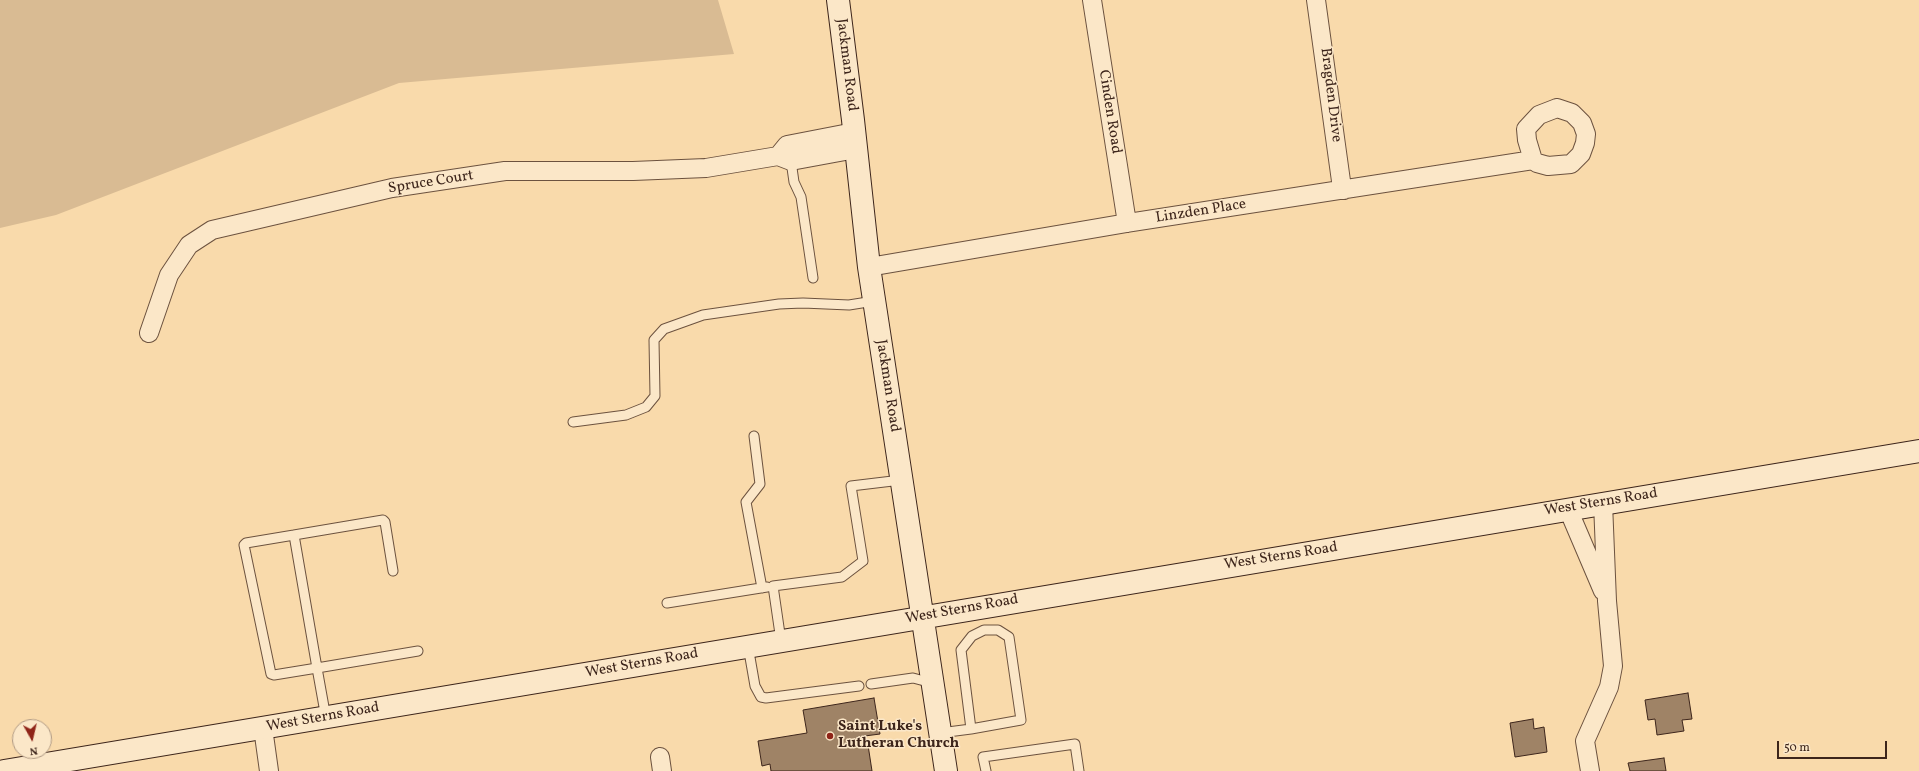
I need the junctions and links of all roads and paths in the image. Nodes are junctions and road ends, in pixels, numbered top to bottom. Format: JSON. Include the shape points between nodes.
{"nodes":[{"id":1,"x":838,"y":0,"type":"edge"},
{"id":2,"x":1092,"y":0,"type":"edge"},
{"id":3,"x":1316,"y":0,"type":"edge"},
{"id":4,"x":855,"y":141,"type":"junction"},
{"id":5,"x":784,"y":158,"type":"junction"},
{"id":6,"x":1533,"y":160,"type":"dead end"},
{"id":7,"x":1344,"y":190,"type":"junction"},
{"id":8,"x":1127,"y":223,"type":"junction"},
{"id":9,"x":869,"y":267,"type":"junction"},
{"id":10,"x":813,"y":278,"type":"dead end"},
{"id":11,"x":874,"y":301,"type":"junction"},
{"id":12,"x":149,"y":333,"type":"dead end"},
{"id":13,"x":573,"y":422,"type":"dead end"},
{"id":14,"x":754,"y":436,"type":"dead end"},
{"id":15,"x":1919,"y":451,"type":"edge"},
{"id":16,"x":901,"y":480,"type":"junction"},
{"id":17,"x":1603,"y":503,"type":"junction"},
{"id":18,"x":1568,"y":509,"type":"junction"},
{"id":19,"x":294,"y":535,"type":"junction"},
{"id":20,"x":393,"y":571,"type":"dead end"},
{"id":21,"x":772,"y":586,"type":"junction"},
{"id":22,"x":762,"y":588,"type":"junction"},
{"id":23,"x":1607,"y":601,"type":"junction"},
{"id":24,"x":667,"y":602,"type":"dead end"},
{"id":25,"x":921,"y":617,"type":"junction"},
{"id":26,"x":781,"y":640,"type":"junction"},
{"id":27,"x":748,"y":646,"type":"junction"},
{"id":28,"x":418,"y":651,"type":"dead end"},
{"id":29,"x":317,"y":668,"type":"junction"},
{"id":30,"x":932,"y":683,"type":"junction"},
{"id":31,"x":871,"y":684,"type":"dead end"},
{"id":32,"x":859,"y":686,"type":"dead end"},
{"id":33,"x":326,"y":718,"type":"junction"},
{"id":34,"x":263,"y":728,"type":"junction"},
{"id":35,"x":971,"y":729,"type":"junction"},
{"id":36,"x":940,"y":734,"type":"junction"},
{"id":37,"x":4,"y":771,"type":"edge"},
{"id":38,"x":269,"y":771,"type":"edge"},
{"id":39,"x":946,"y":771,"type":"edge"},
{"id":40,"x":986,"y":771,"type":"edge"},
{"id":41,"x":1079,"y":771,"type":"edge"},
{"id":42,"x":1590,"y":771,"type":"edge"}],
"edges":[{"from":1,"to":4,"type":"main road","name":"Jackman Road"},
{"from":2,"to":8,"type":"street","name":"Cinden Road"},
{"from":3,"to":7,"type":"street","name":"Bragden Drive"},
{"from":4,"to":5,"type":"street","via":[[787,145]]},
{"from":4,"to":9,"type":"main road","name":"Jackman Road"},
{"from":5,"to":10,"type":"lane","via":[[801,197]]},
{"from":5,"to":12,"type":"street","name":"Spruce Court","via":[[706,168],[505,171],[392,188],[212,230],[189,245],[169,275]]},
{"from":6,"to":7,"type":"street","name":"Linzden Place"},
{"from":7,"to":8,"type":"street","name":"Linzden Place"},
{"from":8,"to":9,"type":"street","name":"Linzden Place"},
{"from":9,"to":11,"type":"main road","name":"Jackman Road"},
{"from":11,"to":13,"type":"lane","via":[[849,305],[803,302],[779,304],[703,315],[664,329],[654,340],[655,396],[646,408],[626,415]]},
{"from":11,"to":16,"type":"main road","name":"Jackman Road"},
{"from":14,"to":22,"type":"lane","via":[[760,484],[746,502]]},
{"from":15,"to":17,"type":"main road","name":"West Sterns Road"},
{"from":16,"to":21,"type":"lane","via":[[851,486],[863,561],[842,577]]},
{"from":16,"to":25,"type":"main road","name":"Jackman Road"},
{"from":17,"to":18,"type":"main road","name":"West Sterns Road"},
{"from":17,"to":23,"type":"street"},
{"from":18,"to":23,"type":"street"},
{"from":18,"to":25,"type":"main road","name":"West Sterns Road"},
{"from":19,"to":20,"type":"lane","via":[[383,520]]},
{"from":19,"to":29,"type":"lane"},
{"from":19,"to":29,"type":"lane","via":[[244,545],[271,674]]},
{"from":21,"to":22,"type":"lane"},
{"from":21,"to":26,"type":"lane"},
{"from":22,"to":24,"type":"lane"},
{"from":23,"to":42,"type":"street","via":[[1613,666],[1609,687],[1585,742]]},
{"from":25,"to":26,"type":"main road","name":"West Sterns Road"},
{"from":25,"to":30,"type":"main road","name":"Jackman Road"},
{"from":26,"to":27,"type":"main road","name":"West Sterns Road"},
{"from":27,"to":32,"type":"lane","via":[[754,686],[761,697]]},
{"from":27,"to":33,"type":"main road","name":"West Sterns Road"},
{"from":28,"to":29,"type":"lane"},
{"from":29,"to":33,"type":"lane"},
{"from":30,"to":31,"type":"lane","via":[[913,678]]},
{"from":30,"to":36,"type":"main road","name":"Jackman Road"},
{"from":33,"to":34,"type":"main road","name":"West Sterns Road"},
{"from":34,"to":37,"type":"main road","name":"West Sterns Road"},
{"from":34,"to":38,"type":"street"},
{"from":35,"to":35,"type":"lane","via":[[1021,720],[1009,637],[998,630],[984,630],[972,636],[961,650]]},
{"from":35,"to":36,"type":"lane"},
{"from":36,"to":39,"type":"main road","name":"Jackman Road"},
{"from":40,"to":41,"type":"lane","via":[[983,757],[1075,744]]}]}
